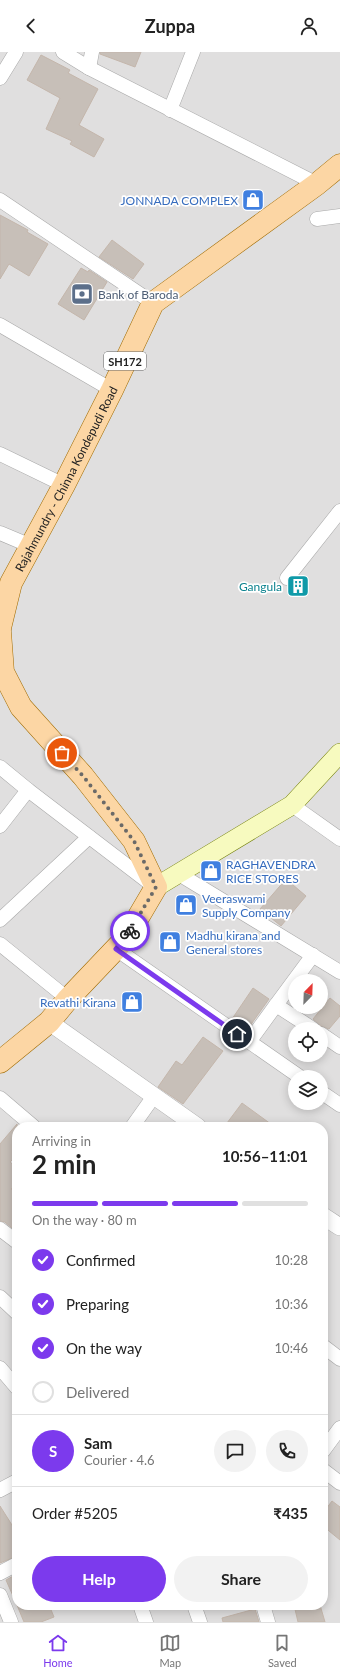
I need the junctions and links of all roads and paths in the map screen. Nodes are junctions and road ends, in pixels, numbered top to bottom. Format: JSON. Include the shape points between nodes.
{"nodes":[{"id":1,"x":16,"y":52,"type":"edge"},
{"id":2,"x":63,"y":52,"type":"edge"},
{"id":3,"x":92,"y":52,"type":"edge"},
{"id":4,"x":193,"y":52,"type":"edge"},
{"id":5,"x":89,"y":68,"type":"junction"},
{"id":6,"x":0,"y":78,"type":"edge"},
{"id":7,"x":170,"y":110,"type":"junction"},
{"id":8,"x":340,"y":165,"type":"edge"},
{"id":9,"x":317,"y":184,"type":"junction"},
{"id":10,"x":0,"y":200,"type":"edge"},
{"id":11,"x":340,"y":216,"type":"edge"},
{"id":12,"x":317,"y":219,"type":"dead end"},
{"id":13,"x":153,"y":303,"type":"junction"},
{"id":14,"x":0,"y":325,"type":"edge"},
{"id":15,"x":112,"y":390,"type":"junction"},
{"id":16,"x":0,"y":454,"type":"edge"},
{"id":17,"x":64,"y":485,"type":"junction"},
{"id":18,"x":340,"y":511,"type":"edge"},
{"id":19,"x":0,"y":533,"type":"edge"},
{"id":20,"x":31,"y":546,"type":"junction"},
{"id":21,"x":287,"y":578,"type":"dead end"},
{"id":22,"x":0,"y":628,"type":"edge"},
{"id":23,"x":0,"y":632,"type":"edge"},
{"id":24,"x":340,"y":754,"type":"edge"},
{"id":25,"x":0,"y":767,"type":"edge"},
{"id":26,"x":28,"y":790,"type":"junction"},
{"id":27,"x":292,"y":805,"type":"junction"},
{"id":28,"x":0,"y":826,"type":"edge"},
{"id":29,"x":89,"y":837,"type":"junction"},
{"id":30,"x":340,"y":839,"type":"edge"},
{"id":31,"x":179,"y":874,"type":"junction"},
{"id":32,"x":156,"y":887,"type":"junction"},
{"id":33,"x":0,"y":920,"type":"edge"},
{"id":34,"x":0,"y":944,"type":"edge"},
{"id":35,"x":116,"y":949,"type":"junction"},
{"id":36,"x":313,"y":955,"type":"junction"},
{"id":37,"x":340,"y":972,"type":"edge"},
{"id":38,"x":68,"y":999,"type":"junction"},
{"id":39,"x":276,"y":1005,"type":"junction"},
{"id":40,"x":49,"y":1022,"type":"junction"},
{"id":41,"x":302,"y":1022,"type":"edge"},
{"id":42,"x":328,"y":1038,"type":"edge"},
{"id":43,"x":250,"y":1042,"type":"junction"},
{"id":44,"x":340,"y":1046,"type":"edge"},
{"id":45,"x":0,"y":1062,"type":"edge"},
{"id":46,"x":290,"y":1070,"type":"edge"},
{"id":47,"x":154,"y":1096,"type":"junction"},
{"id":48,"x":328,"y":1097,"type":"edge"},
{"id":49,"x":0,"y":1098,"type":"edge"},
{"id":50,"x":340,"y":1105,"type":"edge"},
{"id":51,"x":28,"y":1122,"type":"edge"},
{"id":52,"x":136,"y":1122,"type":"edge"},
{"id":53,"x":191,"y":1122,"type":"edge"},
{"id":54,"x":0,"y":1229,"type":"edge"},
{"id":55,"x":12,"y":1238,"type":"edge"},
{"id":56,"x":0,"y":1297,"type":"edge"},
{"id":57,"x":12,"y":1308,"type":"edge"},
{"id":58,"x":328,"y":1350,"type":"edge"},
{"id":59,"x":340,"y":1359,"type":"edge"},
{"id":60,"x":0,"y":1368,"type":"edge"},
{"id":61,"x":12,"y":1382,"type":"edge"},
{"id":62,"x":340,"y":1428,"type":"edge"},
{"id":63,"x":328,"y":1444,"type":"edge"},
{"id":64,"x":328,"y":1474,"type":"edge"},
{"id":65,"x":340,"y":1483,"type":"edge"},
{"id":66,"x":12,"y":1484,"type":"edge"},
{"id":67,"x":0,"y":1490,"type":"edge"},
{"id":68,"x":12,"y":1567,"type":"edge"},
{"id":69,"x":0,"y":1573,"type":"edge"},
{"id":70,"x":0,"y":1595,"type":"edge"},
{"id":71,"x":142,"y":1610,"type":"edge"},
{"id":72,"x":196,"y":1610,"type":"edge"},
{"id":73,"x":264,"y":1610,"type":"edge"},
{"id":74,"x":11,"y":1622,"type":"edge"},
{"id":75,"x":146,"y":1622,"type":"edge"},
{"id":76,"x":200,"y":1622,"type":"edge"},
{"id":77,"x":268,"y":1622,"type":"edge"}],
"edges":[{"from":1,"to":6,"type":"street"},
{"from":2,"to":5,"type":"street"},
{"from":3,"to":5,"type":"street"},
{"from":4,"to":7,"type":"street"},
{"from":5,"to":7,"type":"street"},
{"from":7,"to":9,"type":"street"},
{"from":8,"to":9,"type":"main road","name":"Rajahmundry - Chinna Kondepudi Road","number":"SH172"},
{"from":9,"to":13,"type":"main road","name":"Rajahmundry - Chinna Kondepudi Road","number":"SH172"},
{"from":10,"to":13,"type":"street"},
{"from":11,"to":12,"type":"street"},
{"from":13,"to":15,"type":"main road","name":"Rajahmundry - Chinna Kondepudi Road","number":"SH172"},
{"from":14,"to":15,"type":"street"},
{"from":15,"to":17,"type":"main road","name":"Rajahmundry - Chinna Kondepudi Road","number":"SH172"},
{"from":16,"to":17,"type":"street"},
{"from":17,"to":20,"type":"main road","name":"Rajahmundry - Chinna Kondepudi Road","number":"SH172"},
{"from":18,"to":21,"type":"street"},
{"from":19,"to":20,"type":"street"},
{"from":20,"to":22,"type":"main road","name":"Rajahmundry - Chinna Kondepudi Road","number":"SH172","via":[[11,583]]},
{"from":23,"to":32,"type":"main road","via":[[3,672],[21,707],[83,776],[134,841]]},
{"from":24,"to":27,"type":"main road"},
{"from":25,"to":26,"type":"street"},
{"from":26,"to":28,"type":"street"},
{"from":26,"to":29,"type":"street"},
{"from":27,"to":30,"type":"street"},
{"from":27,"to":31,"type":"main road"},
{"from":29,"to":32,"type":"street"},
{"from":29,"to":33,"type":"street"},
{"from":31,"to":32,"type":"main road"},
{"from":31,"to":36,"type":"street"},
{"from":32,"to":35,"type":"main road","via":[[126,938]]},
{"from":34,"to":38,"type":"street"},
{"from":35,"to":38,"type":"main road"},
{"from":35,"to":43,"type":"street"},
{"from":36,"to":37,"type":"street"},
{"from":36,"to":39,"type":"street"},
{"from":38,"to":40,"type":"main road"},
{"from":39,"to":41,"type":"street"},
{"from":39,"to":43,"type":"street"},
{"from":40,"to":45,"type":"main road"},
{"from":40,"to":47,"type":"street"},
{"from":42,"to":44,"type":"street"},
{"from":43,"to":46,"type":"street"},
{"from":47,"to":52,"type":"street"},
{"from":47,"to":53,"type":"street"},
{"from":48,"to":50,"type":"street"},
{"from":49,"to":51,"type":"street"},
{"from":54,"to":55,"type":"street"},
{"from":56,"to":57,"type":"street"},
{"from":58,"to":59,"type":"street"},
{"from":60,"to":61,"type":"street"},
{"from":62,"to":63,"type":"street"},
{"from":64,"to":65,"type":"street"},
{"from":66,"to":67,"type":"street"},
{"from":68,"to":69,"type":"street"},
{"from":70,"to":74,"type":"street"},
{"from":71,"to":75,"type":"street"},
{"from":72,"to":76,"type":"street"},
{"from":73,"to":77,"type":"street"}]}
